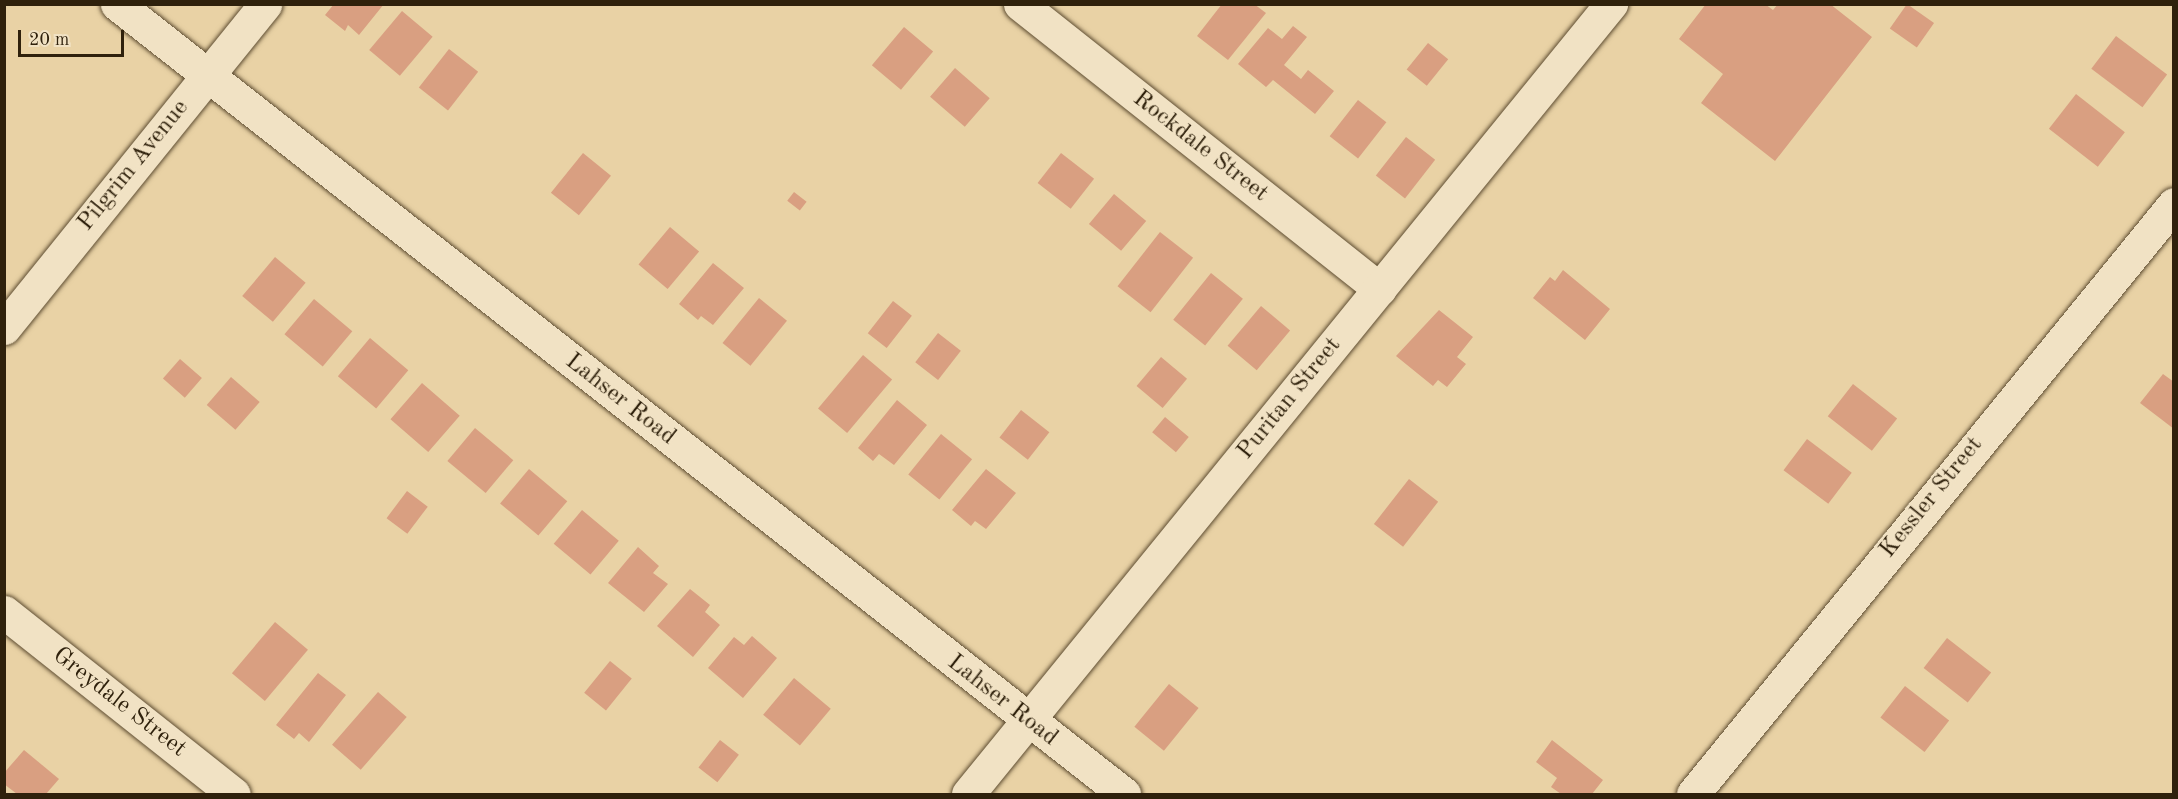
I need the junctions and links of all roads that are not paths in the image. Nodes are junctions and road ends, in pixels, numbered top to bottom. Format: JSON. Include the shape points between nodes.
{"nodes":[{"id":1,"x":117,"y":4,"type":"edge"},
{"id":2,"x":266,"y":4,"type":"edge"},
{"id":3,"x":1020,"y":4,"type":"edge"},
{"id":4,"x":1611,"y":4,"type":"edge"},
{"id":5,"x":207,"y":75,"type":"junction"},
{"id":6,"x":2174,"y":204,"type":"edge"},
{"id":7,"x":1380,"y":289,"type":"junction"},
{"id":8,"x":4,"y":328,"type":"edge"},
{"id":9,"x":4,"y":612,"type":"edge"},
{"id":10,"x":1028,"y":722,"type":"junction"},
{"id":11,"x":234,"y":795,"type":"edge"},
{"id":12,"x":968,"y":795,"type":"edge"},
{"id":13,"x":1124,"y":795,"type":"edge"},
{"id":14,"x":1693,"y":795,"type":"edge"}],
"edges":[{"from":1,"to":5,"type":"street","name":"Lahser Road"},
{"from":2,"to":5,"type":"street","name":"Pilgrim Avenue"},
{"from":3,"to":7,"type":"street","name":"Rockdale Street"},
{"from":4,"to":7,"type":"street","name":"Puritan Street"},
{"from":5,"to":8,"type":"street","name":"Pilgrim Avenue"},
{"from":5,"to":10,"type":"street","name":"Lahser Road"},
{"from":6,"to":14,"type":"street","name":"Kessler Street"},
{"from":7,"to":10,"type":"street","name":"Puritan Street"},
{"from":9,"to":11,"type":"street","name":"Greydale Street"},
{"from":10,"to":12,"type":"street","name":"Puritan Street"},
{"from":10,"to":13,"type":"street","name":"Lahser Road"}]}
